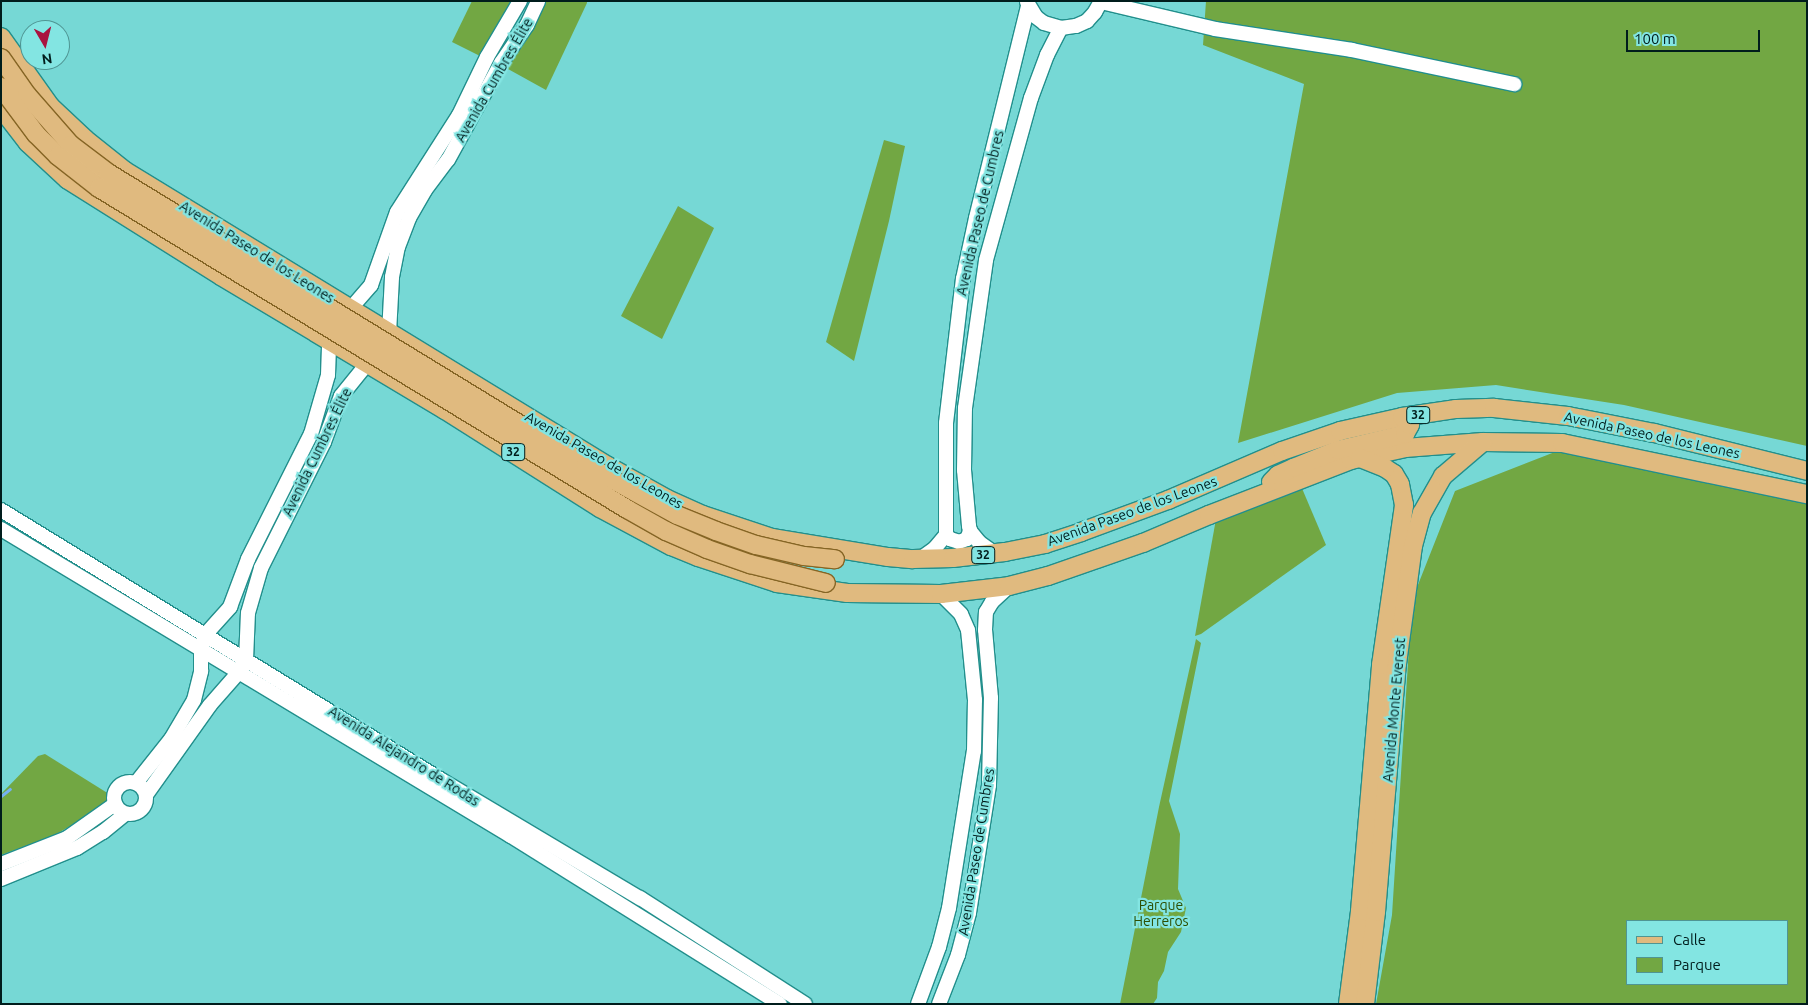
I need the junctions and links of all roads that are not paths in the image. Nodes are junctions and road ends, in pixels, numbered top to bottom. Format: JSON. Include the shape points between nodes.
{"nodes":[{"id":1,"x":520,"y":1,"type":"edge"},
{"id":2,"x":538,"y":1,"type":"edge"},
{"id":3,"x":1101,"y":1,"type":"edge"},
{"id":4,"x":1027,"y":4,"type":"edge"},
{"id":5,"x":1061,"y":28,"type":"junction"},
{"id":6,"x":1,"y":37,"type":"edge"},
{"id":7,"x":1,"y":58,"type":"edge"},
{"id":8,"x":1514,"y":84,"type":"dead end"},
{"id":9,"x":1,"y":87,"type":"edge"},
{"id":10,"x":1,"y":108,"type":"edge"},
{"id":11,"x":8,"y":129,"type":"edge"},
{"id":12,"x":976,"y":218,"type":"junction"},
{"id":13,"x":996,"y":224,"type":"junction"},
{"id":14,"x":318,"y":290,"type":"junction"},
{"id":15,"x":349,"y":309,"type":"junction"},
{"id":16,"x":292,"y":318,"type":"junction"},
{"id":17,"x":389,"y":333,"type":"junction"},
{"id":18,"x":330,"y":342,"type":"junction"},
{"id":19,"x":423,"y":353,"type":"junction"},
{"id":20,"x":368,"y":364,"type":"junction"},
{"id":21,"x":397,"y":383,"type":"junction"},
{"id":22,"x":1402,"y":417,"type":"junction"},
{"id":23,"x":1483,"y":442,"type":"junction"},
{"id":24,"x":1360,"y":458,"type":"junction"},
{"id":25,"x":1807,"y":471,"type":"edge"},
{"id":26,"x":1267,"y":492,"type":"junction"},
{"id":27,"x":1807,"y":494,"type":"edge"},
{"id":28,"x":1,"y":510,"type":"edge"},
{"id":29,"x":1,"y":529,"type":"edge"},
{"id":30,"x":970,"y":531,"type":"junction"},
{"id":31,"x":946,"y":535,"type":"junction"},
{"id":32,"x":994,"y":553,"type":"junction"},
{"id":33,"x":888,"y":557,"type":"junction"},
{"id":34,"x":920,"y":559,"type":"junction"},
{"id":35,"x":1010,"y":586,"type":"junction"},
{"id":36,"x":843,"y":592,"type":"junction"},
{"id":37,"x":941,"y":594,"type":"junction"},
{"id":38,"x":1395,"y":613,"type":"junction"},
{"id":39,"x":205,"y":635,"type":"junction"},
{"id":40,"x":201,"y":650,"type":"junction"},
{"id":41,"x":243,"y":666,"type":"junction"},
{"id":42,"x":136,"y":783,"type":"junction"},
{"id":43,"x":146,"y":795,"type":"junction"},
{"id":44,"x":120,"y":809,"type":"junction"},
{"id":45,"x":1373,"y":856,"type":"junction"},
{"id":46,"x":1,"y":864,"type":"edge"},
{"id":47,"x":1,"y":879,"type":"edge"},
{"id":48,"x":780,"y":1004,"type":"edge"},
{"id":49,"x":805,"y":1004,"type":"edge"},
{"id":50,"x":918,"y":1004,"type":"edge"},
{"id":51,"x":939,"y":1004,"type":"edge"},
{"id":52,"x":1348,"y":1004,"type":"edge"},
{"id":53,"x":1365,"y":1004,"type":"edge"}],
"edges":[{"from":1,"to":15,"type":"street","name":"Avenida Cumbres Élite","via":[[487,56],[459,115],[398,212],[371,286]]},
{"from":2,"to":17,"type":"street","name":"Avenida Cumbres Élite","via":[[453,152],[409,218],[398,247],[392,277]]},
{"from":3,"to":5,"type":"street","via":[[1087,21]]},
{"from":3,"to":8,"type":"street","via":[[1186,22],[1352,50]]},
{"from":4,"to":5,"type":"street","via":[[1044,23]]},
{"from":4,"to":12,"type":"street","name":"Avenida Paseo de Cumbres"},
{"from":5,"to":13,"type":"street","name":"Avenida Paseo de Cumbres","via":[[1030,98]]},
{"from":6,"to":14,"type":"main road","name":"Avenida Paseo de los Leones","number":"32","via":[[50,106],[112,162]]},
{"from":7,"to":33,"type":"main road","bridge":true,"via":[[27,95],[71,144],[108,173],[586,465],[660,506],[716,531],[756,544],[804,556],[835,559]]},
{"from":9,"to":36,"type":"main road","bridge":true,"via":[[36,134],[99,188],[627,509],[707,549],[750,564],[826,583]]},
{"from":10,"to":11,"type":"main road","name":"Avenida Paseo de los Leones","number":"32"},
{"from":11,"to":16,"type":"main road","name":"Avenida Paseo de los Leones","number":"32","via":[[68,180]]},
{"from":12,"to":13,"type":"street"},
{"from":12,"to":31,"type":"street","name":"Avenida Paseo de Cumbres","via":[[963,279],[948,405]]},
{"from":13,"to":30,"type":"street","name":"Avenida Paseo de Cumbres","via":[[983,280],[965,408],[964,470]]},
{"from":14,"to":15,"type":"main road","name":"Avenida Paseo de los Leones","number":"32"},
{"from":14,"to":16,"type":"main road","via":[[318,299],[309,311],[304,316]]},
{"from":15,"to":17,"type":"main road","name":"Avenida Paseo de los Leones","number":"32"},
{"from":15,"to":18,"type":"street","name":"Avenida Cumbres Élite"},
{"from":16,"to":18,"type":"main road","name":"Avenida Paseo de los Leones","number":"32"},
{"from":17,"to":19,"type":"main road","name":"Avenida Paseo de los Leones","number":"32"},
{"from":17,"to":20,"type":"street","name":"Avenida Cumbres Élite"},
{"from":18,"to":20,"type":"main road","name":"Avenida Paseo de los Leones","number":"32"},
{"from":18,"to":39,"type":"street","name":"Avenida Cumbres Élite","via":[[328,375],[311,434],[248,560],[230,607]]},
{"from":19,"to":21,"type":"main road","via":[[410,353],[405,357],[396,372]]},
{"from":19,"to":33,"type":"main road","name":"Avenida Paseo de los Leones","number":"32","via":[[608,466],[703,516],[772,538]]},
{"from":20,"to":21,"type":"main road","name":"Avenida Paseo de los Leones","number":"32"},
{"from":20,"to":41,"type":"street","name":"Avenida Cumbres Élite","via":[[341,396],[324,442],[261,568],[248,613]]},
{"from":21,"to":36,"type":"main road","name":"Avenida Paseo de los Leones","number":"32","via":[[600,508],[671,546],[725,568],[777,583]]},
{"from":22,"to":25,"type":"main road","name":"Avenida Paseo de los Leones","number":"32","via":[[1494,408],[1568,416],[1654,433]]},
{"from":22,"to":26,"type":"main road","via":[[1410,425],[1405,434],[1338,450],[1293,468],[1272,481]]},
{"from":22,"to":32,"type":"main road","name":"Avenida Paseo de los Leones","number":"32","via":[[1340,431],[1282,451],[1168,500],[1075,534],[1045,544]]},
{"from":23,"to":24,"type":"main road","name":"Avenida Paseo de los Leones","number":"32","via":[[1405,448]]},
{"from":23,"to":27,"type":"main road","name":"Avenida Paseo de los Leones","number":"32","via":[[1562,443]]},
{"from":23,"to":38,"type":"main road","name":"Avenida Monte Everest","via":[[1443,476],[1422,513]]},
{"from":24,"to":26,"type":"main road","name":"Avenida Paseo de los Leones","number":"32"},
{"from":24,"to":38,"type":"main road","name":"Avenida Monte Everest","via":[[1385,468],[1400,484],[1403,518]]},
{"from":26,"to":35,"type":"main road","name":"Avenida Paseo de los Leones","number":"32","via":[[1143,543]]},
{"from":28,"to":39,"type":"street","name":"Avenida Alejandro de Rodas"},
{"from":29,"to":40,"type":"street","name":"Avenida Alejandro de Rodas"},
{"from":30,"to":31,"type":"street","via":[[967,539],[959,542]]},
{"from":30,"to":32,"type":"street"},
{"from":31,"to":34,"type":"street"},
{"from":32,"to":34,"type":"main road","name":"Avenida Paseo de los Leones","number":"32"},
{"from":33,"to":34,"type":"main road","name":"Avenida Paseo de los Leones","number":"32"},
{"from":35,"to":37,"type":"main road","name":"Avenida Paseo de los Leones","number":"32"},
{"from":35,"to":51,"type":"street","name":"Avenida Paseo de Cumbres","via":[[986,612],[991,698],[989,785],[969,913],[958,955]]},
{"from":36,"to":37,"type":"main road","name":"Avenida Paseo de los Leones","number":"32"},
{"from":37,"to":50,"type":"street","name":"Avenida Paseo de Cumbres","via":[[961,614],[968,630],[975,700],[974,751],[949,908]]},
{"from":38,"to":45,"type":"main road","name":"Avenida Monte Everest","via":[[1389,747]]},
{"from":39,"to":40,"type":"street","name":"Avenida Cumbres Élite"},
{"from":39,"to":41,"type":"street","name":"Avenida Alejandro de Rodas"},
{"from":40,"to":41,"type":"street","name":"Avenida Alejandro de Rodas"},
{"from":40,"to":42,"type":"street","name":"Avenida Cumbres Élite","via":[[201,671],[194,700],[171,740]]},
{"from":41,"to":43,"type":"street","via":[[210,705]]},
{"from":41,"to":48,"type":"street","name":"Avenida Alejandro de Rodas"},
{"from":41,"to":49,"type":"street","name":"Avenida Alejandro de Rodas","via":[[640,898]]},
{"from":42,"to":43,"type":"street"},
{"from":42,"to":44,"type":"street","via":[[120,785],[114,794]]},
{"from":43,"to":44,"type":"street","via":[[142,810],[134,814]]},
{"from":44,"to":46,"type":"street","via":[[67,838]]},
{"from":44,"to":47,"type":"street","via":[[103,832],[77,848]]},
{"from":45,"to":52,"type":"main road","name":"Avenida Monte Everest"},
{"from":45,"to":53,"type":"main road","name":"Avenida Monte Everest"}]}
